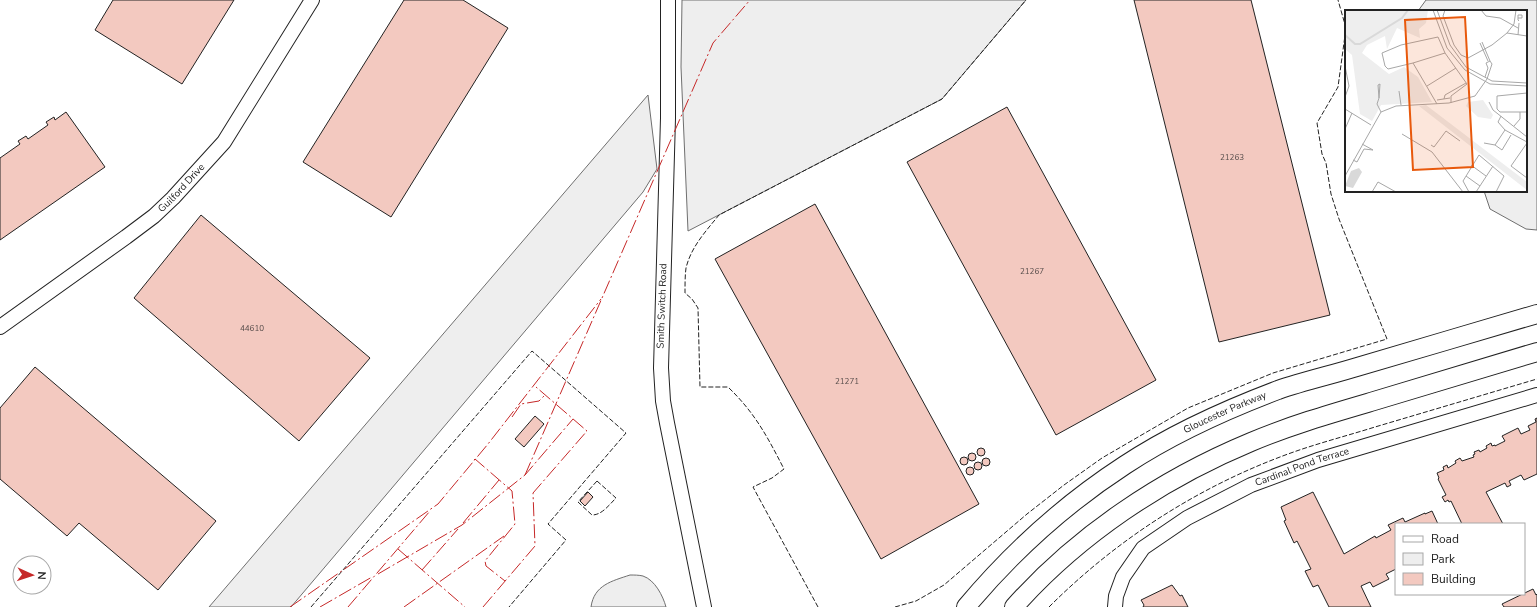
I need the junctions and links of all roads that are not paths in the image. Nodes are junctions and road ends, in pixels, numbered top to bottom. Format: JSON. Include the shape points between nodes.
{"nodes":[{"id":1,"x":312,"y":0,"type":"edge"},
{"id":2,"x":668,"y":0,"type":"edge"},
{"id":3,"x":1537,"y":314,"type":"edge"},
{"id":4,"x":0,"y":327,"type":"edge"},
{"id":5,"x":1537,"y":352,"type":"edge"},
{"id":6,"x":1537,"y":394,"type":"edge"},
{"id":7,"x":704,"y":607,"type":"edge"},
{"id":8,"x":966,"y":607,"type":"edge"},
{"id":9,"x":1014,"y":607,"type":"edge"},
{"id":10,"x":1115,"y":607,"type":"edge"}],
"edges":[{"from":1,"to":4,"type":"street","name":"Guilford Drive","via":[[224,142],[173,198],[126,237]]},
{"from":2,"to":7,"type":"street","name":"Smith Switch Road","via":[[668,118],[661,368],[663,401]]},
{"from":3,"to":8,"type":"main road","name":"Gloucester Parkway","via":[[1280,390],[1231,409],[1181,433],[1126,464],[1084,493],[1041,529],[991,578]]},
{"from":5,"to":9,"type":"main road","via":[[1295,425],[1210,460],[1165,484],[1114,518],[1062,558]]},
{"from":6,"to":10,"type":"street","name":"Cardinal Pond Terrace","via":[[1318,460],[1251,485],[1187,518],[1143,548],[1123,577]]}]}
